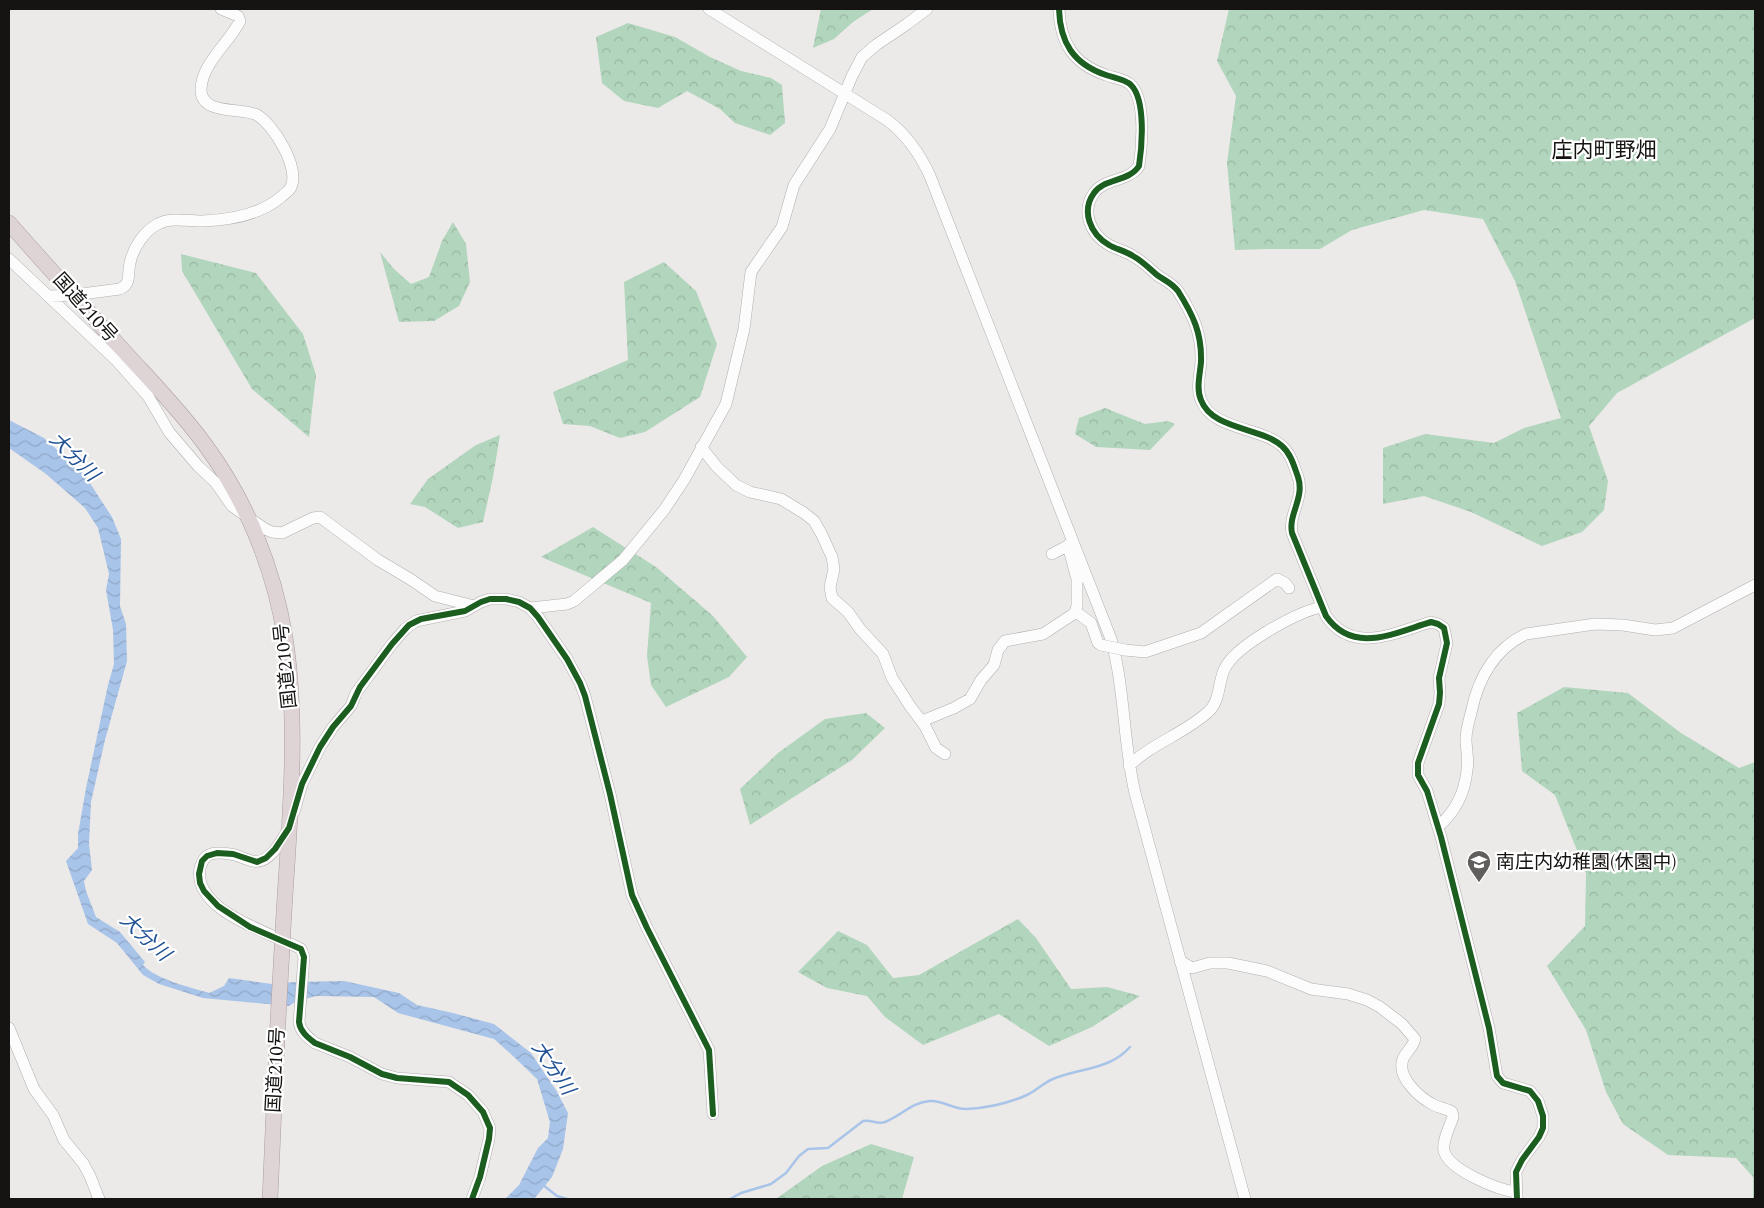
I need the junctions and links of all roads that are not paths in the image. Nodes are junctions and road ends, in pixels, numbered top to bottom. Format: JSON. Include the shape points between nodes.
{"nodes":[{"id":1,"x":221,"y":9,"type":"edge"},
{"id":2,"x":709,"y":9,"type":"edge"},
{"id":3,"x":927,"y":9,"type":"edge"},
{"id":4,"x":1059,"y":9,"type":"edge"},
{"id":5,"x":845,"y":93,"type":"junction"},
{"id":6,"x":9,"y":223,"type":"edge"},
{"id":7,"x":9,"y":259,"type":"edge"},
{"id":8,"x":74,"y":295,"type":"junction"},
{"id":9,"x":49,"y":296,"type":"junction"},
{"id":10,"x":702,"y":447,"type":"junction"},
{"id":11,"x":248,"y":519,"type":"junction"},
{"id":12,"x":1072,"y":543,"type":"junction"},
{"id":13,"x":1052,"y":554,"type":"dead end"},
{"id":14,"x":1755,"y":585,"type":"edge"},
{"id":15,"x":1289,"y":588,"type":"dead end"},
{"id":16,"x":474,"y":606,"type":"junction"},
{"id":17,"x":1321,"y":607,"type":"junction"},
{"id":18,"x":530,"y":608,"type":"junction"},
{"id":19,"x":1076,"y":612,"type":"junction"},
{"id":20,"x":922,"y":721,"type":"junction"},
{"id":21,"x":945,"y":754,"type":"dead end"},
{"id":22,"x":1129,"y":766,"type":"junction"},
{"id":23,"x":1438,"y":827,"type":"junction"},
{"id":24,"x":289,"y":828,"type":"junction"},
{"id":25,"x":1180,"y":960,"type":"junction"},
{"id":26,"x":9,"y":1028,"type":"edge"},
{"id":27,"x":713,"y":1114,"type":"dead end"},
{"id":28,"x":1516,"y":1196,"type":"edge"},
{"id":29,"x":99,"y":1199,"type":"edge"},
{"id":30,"x":270,"y":1199,"type":"edge"},
{"id":31,"x":472,"y":1199,"type":"edge"},
{"id":32,"x":1246,"y":1199,"type":"edge"}],
"edges":[{"from":1,"to":8,"type":"street","via":[[238,16],[240,21],[207,70],[201,95],[220,110],[245,112],[266,122],[289,158],[293,172],[291,189],[273,204],[252,214],[205,221],[169,220],[157,224],[146,232],[135,250],[126,286]]},
{"from":2,"to":5,"type":"street"},
{"from":3,"to":5,"type":"street","via":[[868,51]]},
{"from":4,"to":17,"type":"street","via":[[1065,41],[1075,58],[1098,72],[1129,83],[1140,108],[1139,166],[1133,173],[1094,192],[1087,209],[1090,223],[1108,244],[1140,260],[1178,291],[1194,318],[1198,332],[1201,354],[1199,390],[1204,406],[1228,424],[1271,439],[1287,452],[1300,485],[1291,529]]},
{"from":5,"to":10,"type":"street","via":[[834,122],[794,186],[782,227],[751,272],[745,320],[726,404]]},
{"from":5,"to":12,"type":"street","via":[[898,129],[927,169]]},
{"from":6,"to":8,"type":"highway","name":"国道210号"},
{"from":7,"to":9,"type":"street"},
{"from":8,"to":9,"type":"street"},
{"from":8,"to":11,"type":"highway","name":"国道210号","via":[[205,444]]},
{"from":9,"to":11,"type":"street","via":[[143,390],[169,432],[216,483],[232,506]]},
{"from":10,"to":18,"type":"street","via":[[664,510],[623,560],[574,601]]},
{"from":10,"to":20,"type":"street","via":[[736,485],[750,492],[781,499],[814,521],[832,557],[832,598],[883,654],[892,678]]},
{"from":11,"to":16,"type":"street","via":[[277,533],[320,517],[378,560],[435,596]]},
{"from":11,"to":24,"type":"highway","name":"国道210号","via":[[272,582],[288,658],[292,738]]},
{"from":12,"to":13,"type":"street"},
{"from":12,"to":19,"type":"street","via":[[1068,549],[1078,579]]},
{"from":12,"to":22,"type":"street","via":[[1115,653]]},
{"from":14,"to":23,"type":"street","via":[[1673,628],[1655,630],[1595,624],[1526,634],[1502,649],[1482,677],[1474,700],[1466,739],[1468,769],[1459,802]]},
{"from":15,"to":19,"type":"street","bridge":true,"via":[[1277,578],[1201,633],[1145,652],[1100,645],[1091,624]]},
{"from":16,"to":18,"type":"street","via":[[490,599],[500,599],[519,602]]},
{"from":16,"to":24,"type":"street","via":[[465,611],[416,621],[396,639],[320,747],[302,784]]},
{"from":17,"to":22,"type":"street","via":[[1298,615],[1250,642],[1224,670],[1216,701],[1208,712]]},
{"from":17,"to":23,"type":"street","via":[[1335,627],[1352,638],[1372,639],[1431,622],[1444,628],[1447,643],[1439,678],[1439,704],[1417,767]]},
{"from":18,"to":27,"type":"street","via":[[567,659],[585,696],[632,895],[709,1050]]},
{"from":19,"to":20,"type":"street","via":[[1047,633],[1005,641],[994,664],[970,698]]},
{"from":20,"to":21,"type":"street","via":[[936,748]]},
{"from":22,"to":25,"type":"street"},
{"from":23,"to":28,"type":"street","via":[[1489,1028],[1497,1076],[1503,1083],[1530,1091],[1543,1116],[1539,1137],[1516,1172]]},
{"from":24,"to":30,"type":"highway","name":"国道210号","bridge":true},
{"from":24,"to":31,"type":"street","via":[[275,850],[260,861],[226,853],[207,856],[201,865],[200,883],[222,910],[303,953],[299,1014],[300,1028],[308,1038],[389,1076],[449,1082],[471,1098],[486,1116],[490,1128]]},
{"from":25,"to":28,"type":"street","via":[[1192,968],[1228,963],[1268,971],[1304,988],[1348,994],[1380,1007],[1402,1024],[1415,1040],[1403,1058],[1402,1066],[1408,1081],[1424,1098],[1452,1112],[1444,1144],[1446,1155],[1475,1179]]},
{"from":25,"to":32,"type":"street"},
{"from":26,"to":29,"type":"street","via":[[34,1089],[53,1115],[64,1140],[83,1163]]}]}
